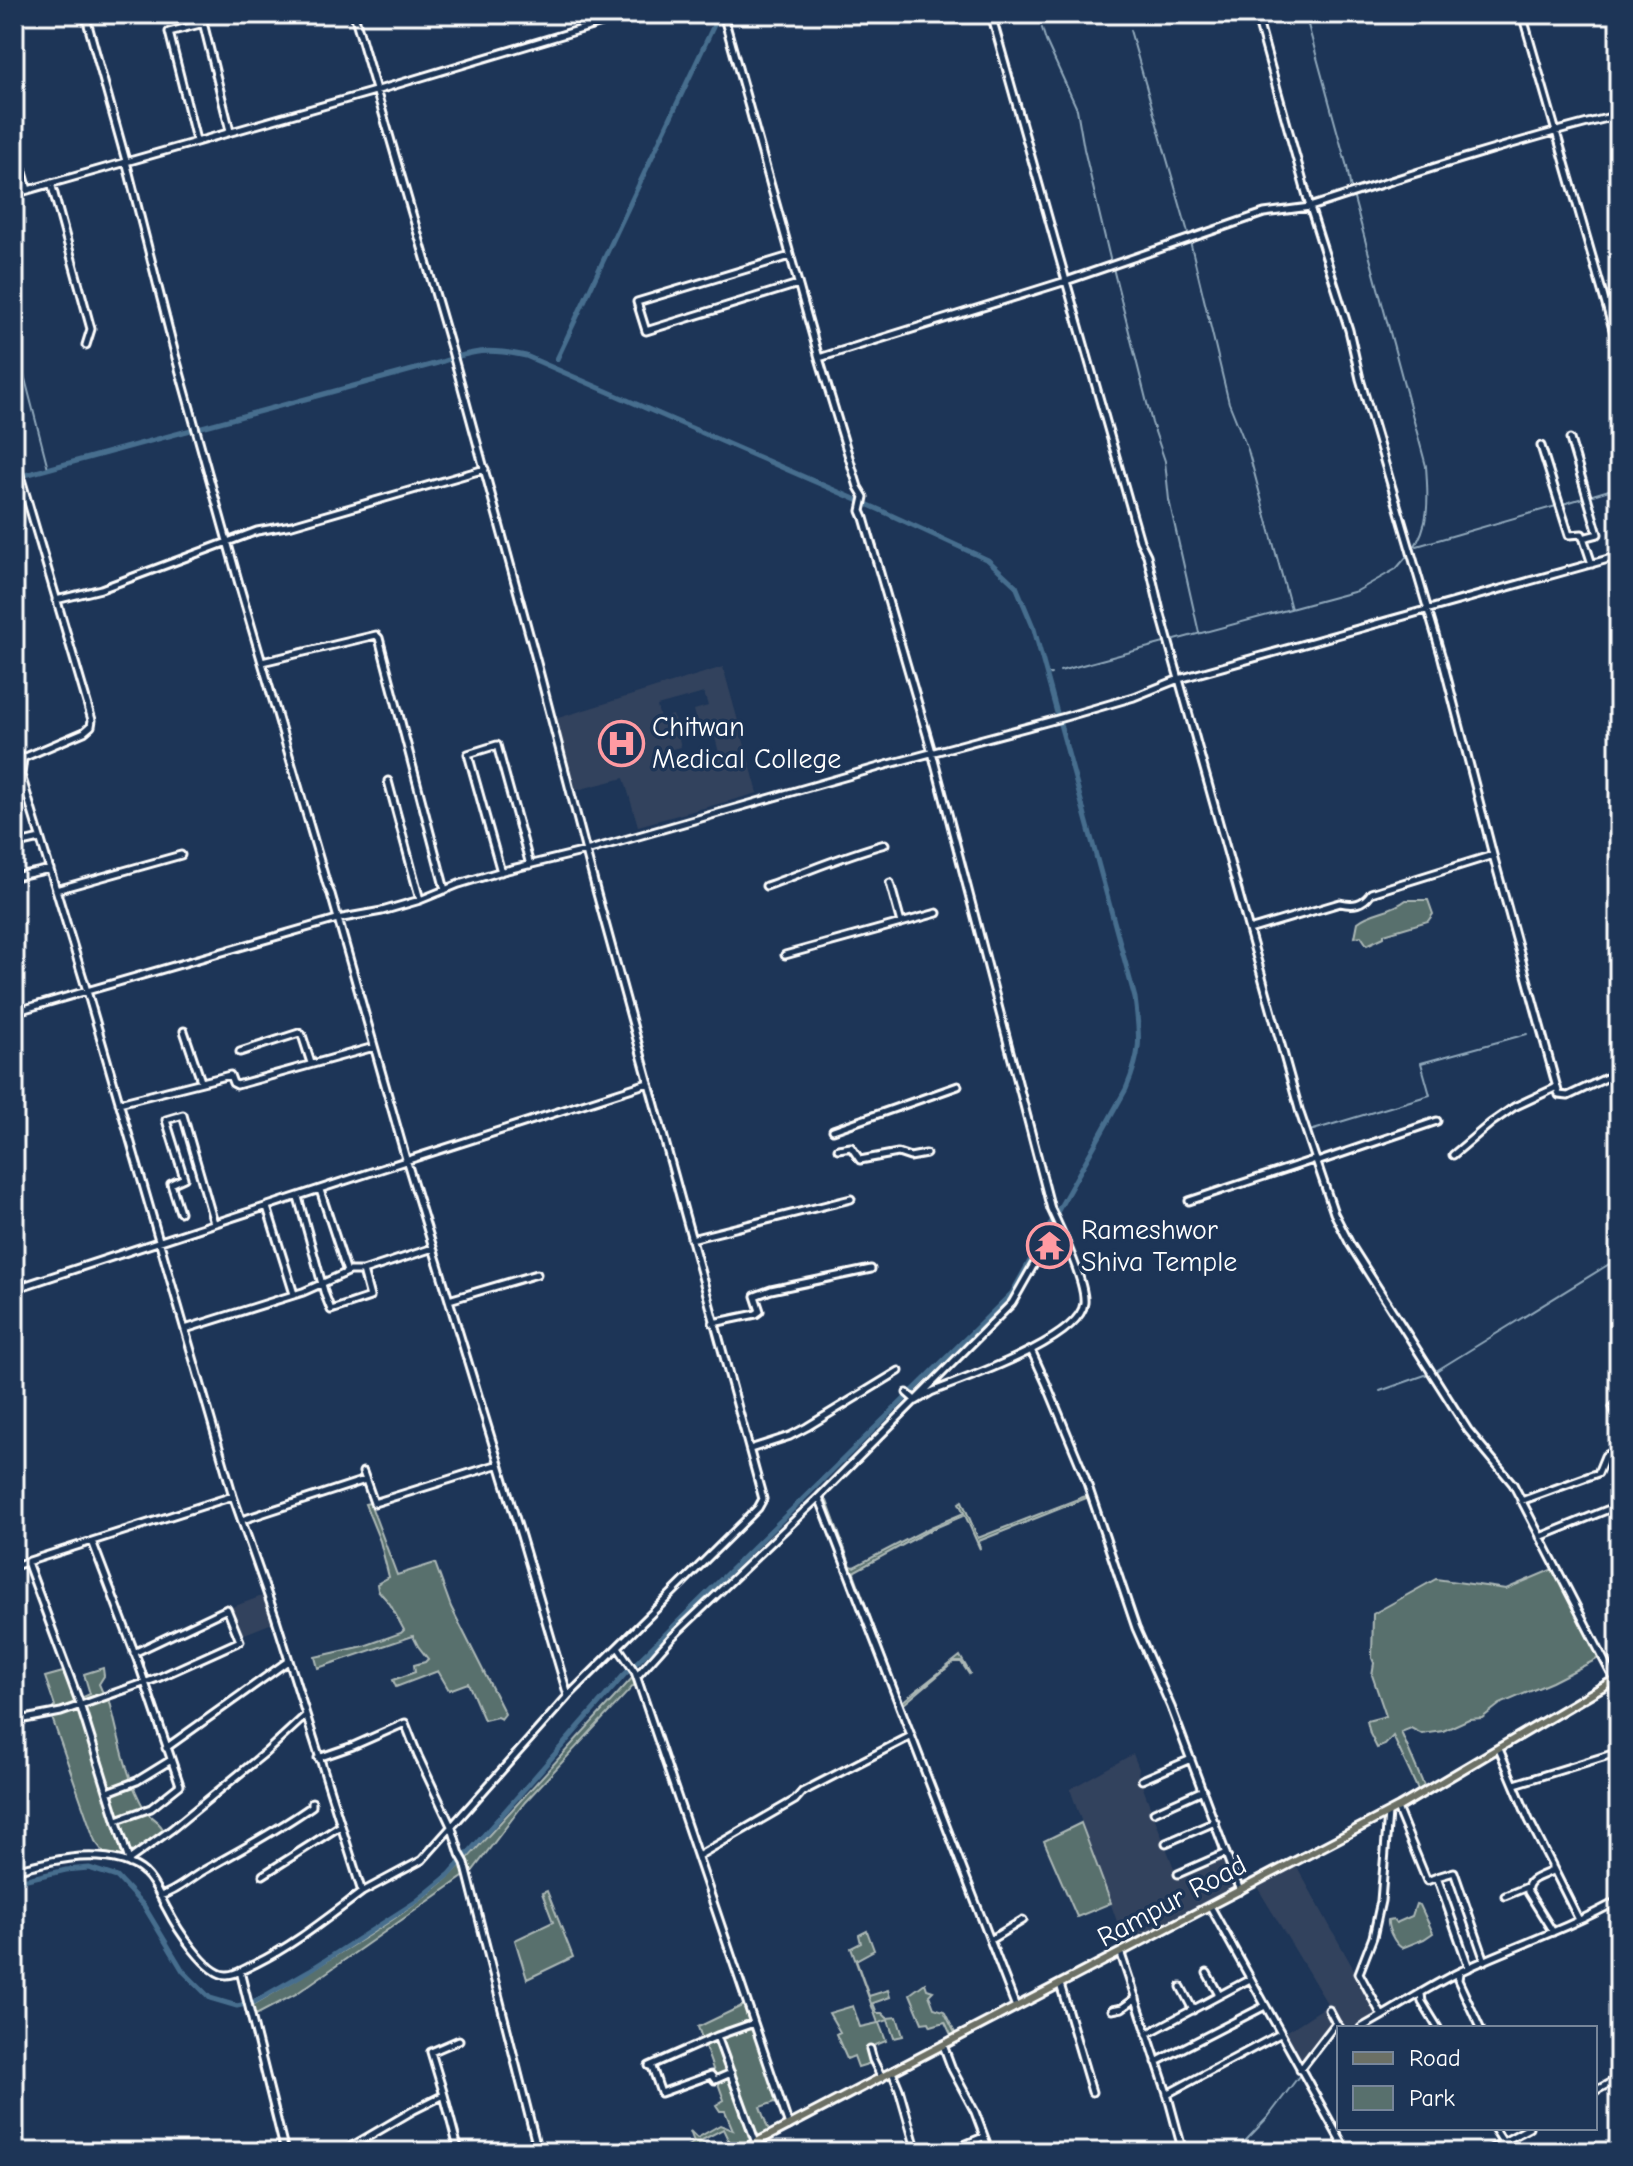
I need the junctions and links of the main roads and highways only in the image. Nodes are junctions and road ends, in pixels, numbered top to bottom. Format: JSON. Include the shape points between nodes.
{"nodes":[{"id":1,"x":1617,"y":1678,"type":"edge"},
{"id":2,"x":738,"y":2152,"type":"edge"}],
"edges":[{"from":1,"to":2,"type":"main road","name":"Rampur Road","via":[[1388,1813]]}]}
